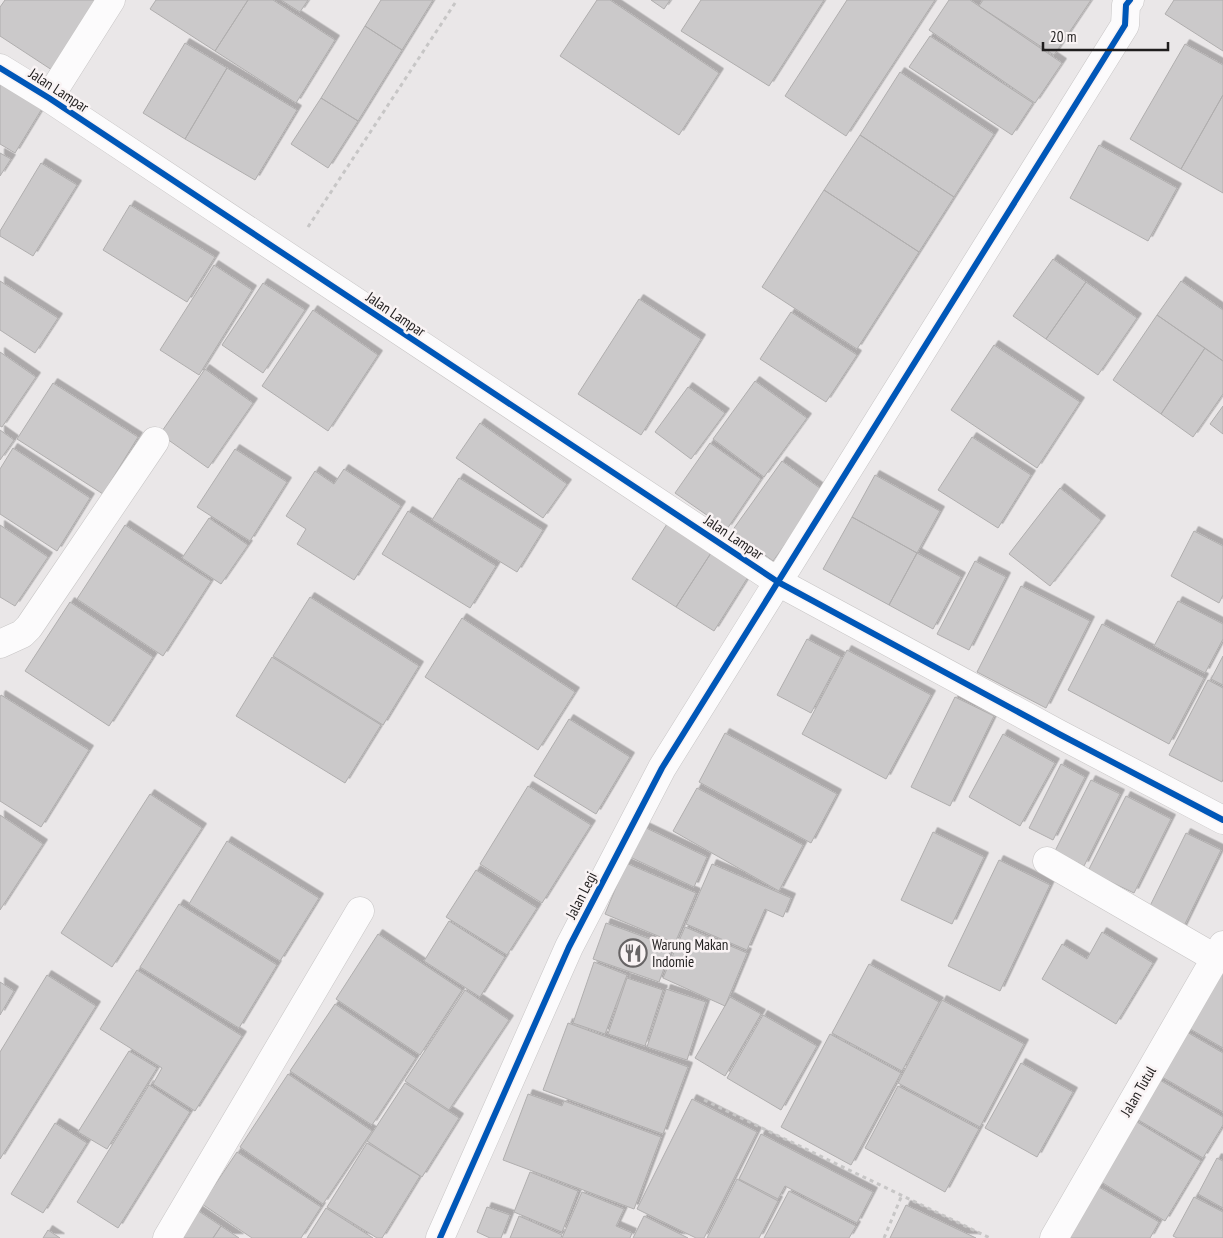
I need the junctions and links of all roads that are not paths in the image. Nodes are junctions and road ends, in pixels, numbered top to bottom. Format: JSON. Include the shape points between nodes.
{"nodes":[{"id":1,"x":111,"y":0,"type":"edge"},
{"id":2,"x":1126,"y":2,"type":"edge"},
{"id":3,"x":0,"y":68,"type":"edge"},
{"id":4,"x":49,"y":98,"type":"junction"},
{"id":5,"x":155,"y":441,"type":"dead end"},
{"id":6,"x":778,"y":582,"type":"junction"},
{"id":7,"x":0,"y":644,"type":"edge"},
{"id":8,"x":1223,"y":820,"type":"edge"},
{"id":9,"x":1047,"y":861,"type":"dead end"},
{"id":10,"x":360,"y":912,"type":"dead end"},
{"id":11,"x":1219,"y":951,"type":"edge"},
{"id":12,"x":166,"y":1238,"type":"edge"},
{"id":13,"x":440,"y":1238,"type":"edge"},
{"id":14,"x":1054,"y":1238,"type":"edge"}],
"edges":[{"from":1,"to":4,"type":"street"},
{"from":2,"to":6,"type":"street","name":"Jalan Legi","via":[[1125,25]]},
{"from":3,"to":4,"type":"street","name":"Jalan Lampar"},
{"from":4,"to":6,"type":"street","name":"Jalan Lampar"},
{"from":5,"to":7,"type":"street","via":[[30,627]]},
{"from":6,"to":8,"type":"street","name":"Jalan Lampar"},
{"from":6,"to":13,"type":"street","name":"Jalan Legi","via":[[662,768],[573,938]]},
{"from":9,"to":11,"type":"street"},
{"from":10,"to":12,"type":"street"},
{"from":11,"to":14,"type":"street","name":"Jalan Tutul"}]}
